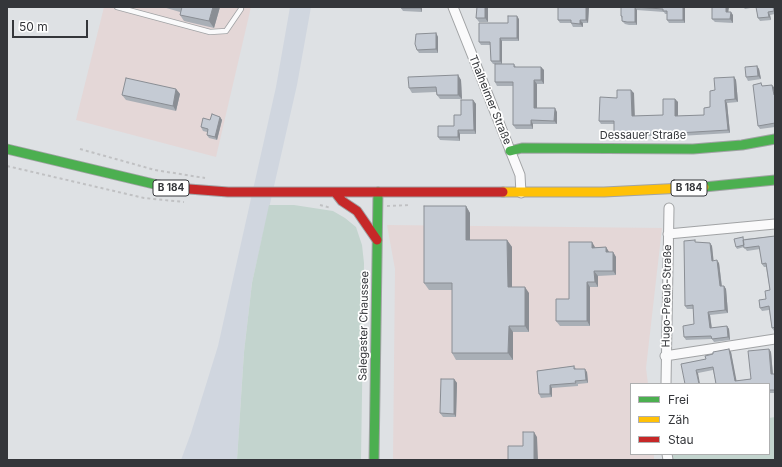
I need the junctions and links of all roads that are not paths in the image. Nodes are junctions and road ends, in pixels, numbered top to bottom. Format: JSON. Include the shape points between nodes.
{"nodes":[{"id":1,"x":117,"y":7,"type":"edge"},
{"id":2,"x":453,"y":7,"type":"edge"},
{"id":3,"x":241,"y":9,"type":"dead end"},
{"id":4,"x":775,"y":139,"type":"edge"},
{"id":5,"x":7,"y":149,"type":"edge"},
{"id":6,"x":510,"y":151,"type":"junction"},
{"id":7,"x":775,"y":180,"type":"edge"},
{"id":8,"x":335,"y":192,"type":"junction"},
{"id":9,"x":378,"y":192,"type":"junction"},
{"id":10,"x":521,"y":193,"type":"junction"},
{"id":11,"x":669,"y":208,"type":"dead end"},
{"id":12,"x":775,"y":224,"type":"edge"},
{"id":13,"x":668,"y":234,"type":"junction"},
{"id":14,"x":377,"y":240,"type":"junction"},
{"id":15,"x":775,"y":339,"type":"edge"},
{"id":16,"x":665,"y":356,"type":"junction"},
{"id":17,"x":666,"y":383,"type":"edge"},
{"id":18,"x":374,"y":460,"type":"edge"}],
"edges":[{"from":1,"to":3,"type":"lane","via":[[210,32],[226,31]]},
{"from":2,"to":6,"type":"street","name":"Thalheimer Straße"},
{"from":4,"to":6,"type":"main road","name":"Dessauer Straße","via":[[693,149],[522,148]]},
{"from":5,"to":8,"type":"main road","number":"B 184","via":[[158,186],[228,192]]},
{"from":6,"to":10,"type":"street","name":"Thalheimer Straße","via":[[520,175]]},
{"from":7,"to":10,"type":"main road","number":"B 184","via":[[661,190]]},
{"from":8,"to":9,"type":"main road","number":"B 184"},
{"from":8,"to":14,"type":"main road","via":[[342,201],[357,211]]},
{"from":9,"to":10,"type":"main road","number":"B 184"},
{"from":9,"to":14,"type":"main road","name":"Salegaster Chaussee"},
{"from":11,"to":13,"type":"street","name":"Hugo-Preuß-Straße"},
{"from":12,"to":13,"type":"street"},
{"from":13,"to":16,"type":"street","name":"Hugo-Preuß-Straße"},
{"from":14,"to":18,"type":"main road","name":"Salegaster Chaussee"},
{"from":15,"to":16,"type":"street"},
{"from":16,"to":17,"type":"street","name":"Hugo-Preuß-Straße"}]}
